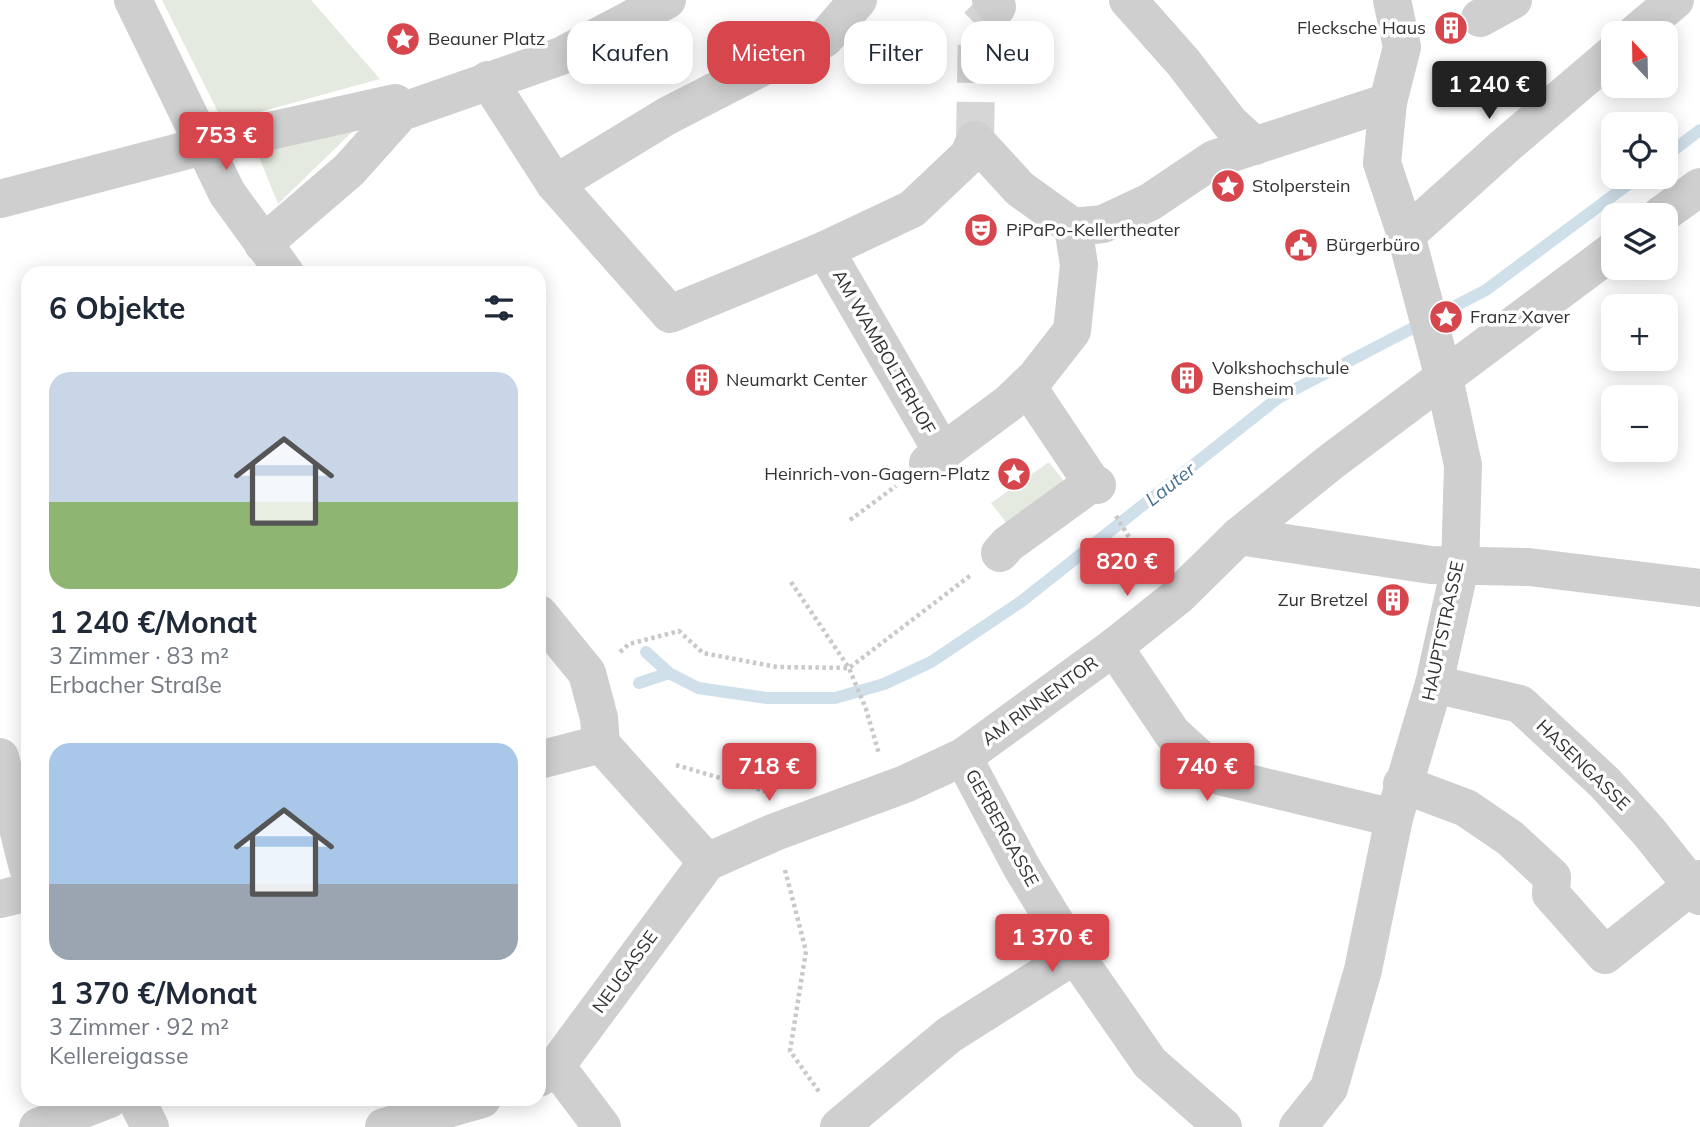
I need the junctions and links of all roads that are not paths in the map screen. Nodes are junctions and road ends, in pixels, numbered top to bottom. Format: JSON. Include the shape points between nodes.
{"nodes":[{"id":1,"x":133,"y":0,"type":"edge"},
{"id":2,"x":667,"y":0,"type":"edge"},
{"id":3,"x":858,"y":0,"type":"edge"},
{"id":4,"x":1128,"y":0,"type":"edge"},
{"id":5,"x":1392,"y":0,"type":"edge"},
{"id":6,"x":1675,"y":0,"type":"edge"},
{"id":7,"x":1650,"y":21,"type":"edge"},
{"id":8,"x":1601,"y":64,"type":"edge"},
{"id":9,"x":488,"y":80,"type":"junction"},
{"id":10,"x":1388,"y":102,"type":"junction"},
{"id":11,"x":401,"y":113,"type":"junction"},
{"id":12,"x":221,"y":143,"type":"junction"},
{"id":13,"x":1255,"y":146,"type":"junction"},
{"id":14,"x":555,"y":184,"type":"junction"},
{"id":15,"x":1700,"y":187,"type":"edge"},
{"id":16,"x":0,"y":199,"type":"edge"},
{"id":17,"x":1678,"y":203,"type":"edge"},
{"id":18,"x":1073,"y":227,"type":"junction"},
{"id":19,"x":1406,"y":236,"type":"junction"},
{"id":20,"x":825,"y":250,"type":"junction"},
{"id":21,"x":274,"y":258,"type":"edge"},
{"id":22,"x":1601,"y":258,"type":"edge"},
{"id":23,"x":1440,"y":362,"type":"junction"},
{"id":24,"x":1031,"y":381,"type":"junction"},
{"id":25,"x":1239,"y":536,"type":"junction"},
{"id":26,"x":1000,"y":553,"type":"road end"},
{"id":27,"x":1460,"y":567,"type":"junction"},
{"id":28,"x":1700,"y":588,"type":"edge"},
{"id":29,"x":546,"y":623,"type":"edge"},
{"id":30,"x":1114,"y":647,"type":"junction"},
{"id":31,"x":1434,"y":684,"type":"junction"},
{"id":32,"x":601,"y":744,"type":"junction"},
{"id":33,"x":0,"y":757,"type":"edge"},
{"id":34,"x":962,"y":757,"type":"junction"},
{"id":35,"x":546,"y":758,"type":"edge"},
{"id":36,"x":1398,"y":801,"type":"junction"},
{"id":37,"x":21,"y":840,"type":"edge"},
{"id":38,"x":707,"y":862,"type":"junction"},
{"id":39,"x":1697,"y":887,"type":"edge"},
{"id":40,"x":21,"y":894,"type":"edge"},
{"id":41,"x":0,"y":899,"type":"edge"},
{"id":42,"x":1075,"y":956,"type":"junction"},
{"id":43,"x":547,"y":1072,"type":"edge"},
{"id":44,"x":91,"y":1106,"type":"edge"},
{"id":45,"x":140,"y":1106,"type":"edge"},
{"id":46,"x":458,"y":1106,"type":"edge"},
{"id":47,"x":851,"y":1122,"type":"edge"},
{"id":48,"x":38,"y":1127,"type":"edge"},
{"id":49,"x":150,"y":1127,"type":"edge"},
{"id":50,"x":384,"y":1127,"type":"edge"},
{"id":51,"x":602,"y":1127,"type":"edge"},
{"id":52,"x":1223,"y":1127,"type":"edge"},
{"id":53,"x":1298,"y":1127,"type":"edge"}],
"edges":[{"from":1,"to":12,"type":"street"},
{"from":2,"to":9,"type":"street","via":[[561,56]]},
{"from":3,"to":14,"type":"street","via":[[824,39],[667,116]]},
{"from":4,"to":13,"type":"street","via":[[1230,123]]},
{"from":5,"to":10,"type":"street","name":"HAUPTSTRASSE","via":[[1402,47]]},
{"from":6,"to":7,"type":"street"},
{"from":8,"to":19,"type":"street"},
{"from":9,"to":11,"type":"street"},
{"from":9,"to":14,"type":"street"},
{"from":10,"to":13,"type":"street"},
{"from":10,"to":19,"type":"street","name":"HAUPTSTRASSE","via":[[1382,163]]},
{"from":11,"to":12,"type":"street","via":[[395,103]]},
{"from":11,"to":21,"type":"street"},
{"from":12,"to":16,"type":"street"},
{"from":12,"to":21,"type":"street","via":[[227,193]]},
{"from":13,"to":18,"type":"street","via":[[1214,159],[1150,202],[1104,224]]},
{"from":14,"to":20,"type":"street","name":"AM WAMBOLTERHOF","via":[[670,314]]},
{"from":15,"to":17,"type":"street"},
{"from":18,"to":20,"type":"street","name":"AM WAMBOLTERHOF","via":[[1020,188],[975,140],[969,155],[912,209]]},
{"from":18,"to":24,"type":"street","via":[[1080,265],[1072,331]]},
{"from":19,"to":23,"type":"street","name":"HAUPTSTRASSE"},
{"from":20,"to":24,"type":"street","name":"AM WAMBOLTERHOF","via":[[936,458]]},
{"from":22,"to":23,"type":"street","name":"AM RINNENTOR"},
{"from":23,"to":25,"type":"street","name":"AM RINNENTOR"},
{"from":23,"to":27,"type":"street","name":"HAUPTSTRASSE","via":[[1463,465]]},
{"from":24,"to":26,"type":"street","via":[[1100,492],[1008,544]]},
{"from":25,"to":27,"type":"street"},
{"from":25,"to":30,"type":"street","name":"AM RINNENTOR","via":[[1178,596]]},
{"from":27,"to":28,"type":"street","via":[[1529,567]]},
{"from":27,"to":31,"type":"street","name":"HAUPTSTRASSE"},
{"from":29,"to":32,"type":"street","via":[[587,673]]},
{"from":30,"to":34,"type":"street","name":"AM RINNENTOR"},
{"from":30,"to":36,"type":"street","via":[[1172,733],[1219,776]]},
{"from":31,"to":36,"type":"street","name":"HAUPTSTRASSE"},
{"from":31,"to":39,"type":"street","name":"HASENGASSE","via":[[1520,704],[1605,783]]},
{"from":32,"to":35,"type":"street"},
{"from":32,"to":38,"type":"street"},
{"from":33,"to":37,"type":"street"},
{"from":34,"to":38,"type":"street","name":"AM RINNENTOR"},
{"from":34,"to":42,"type":"street","name":"GERBERGASSE"},
{"from":36,"to":39,"type":"street","via":[[1466,808],[1510,838],[1552,877],[1551,894],[1605,955]]},
{"from":36,"to":53,"type":"street","name":"HAUPTSTRASSE","via":[[1363,970],[1329,1088]]},
{"from":38,"to":43,"type":"street","name":"NEUGASSE"},
{"from":40,"to":41,"type":"street"},
{"from":42,"to":47,"type":"street","via":[[949,1035]]},
{"from":42,"to":52,"type":"street","name":"GERBERGASSE","via":[[1150,1063]]},
{"from":43,"to":51,"type":"street"},
{"from":44,"to":48,"type":"street"},
{"from":45,"to":49,"type":"street"},
{"from":46,"to":50,"type":"street"}]}
